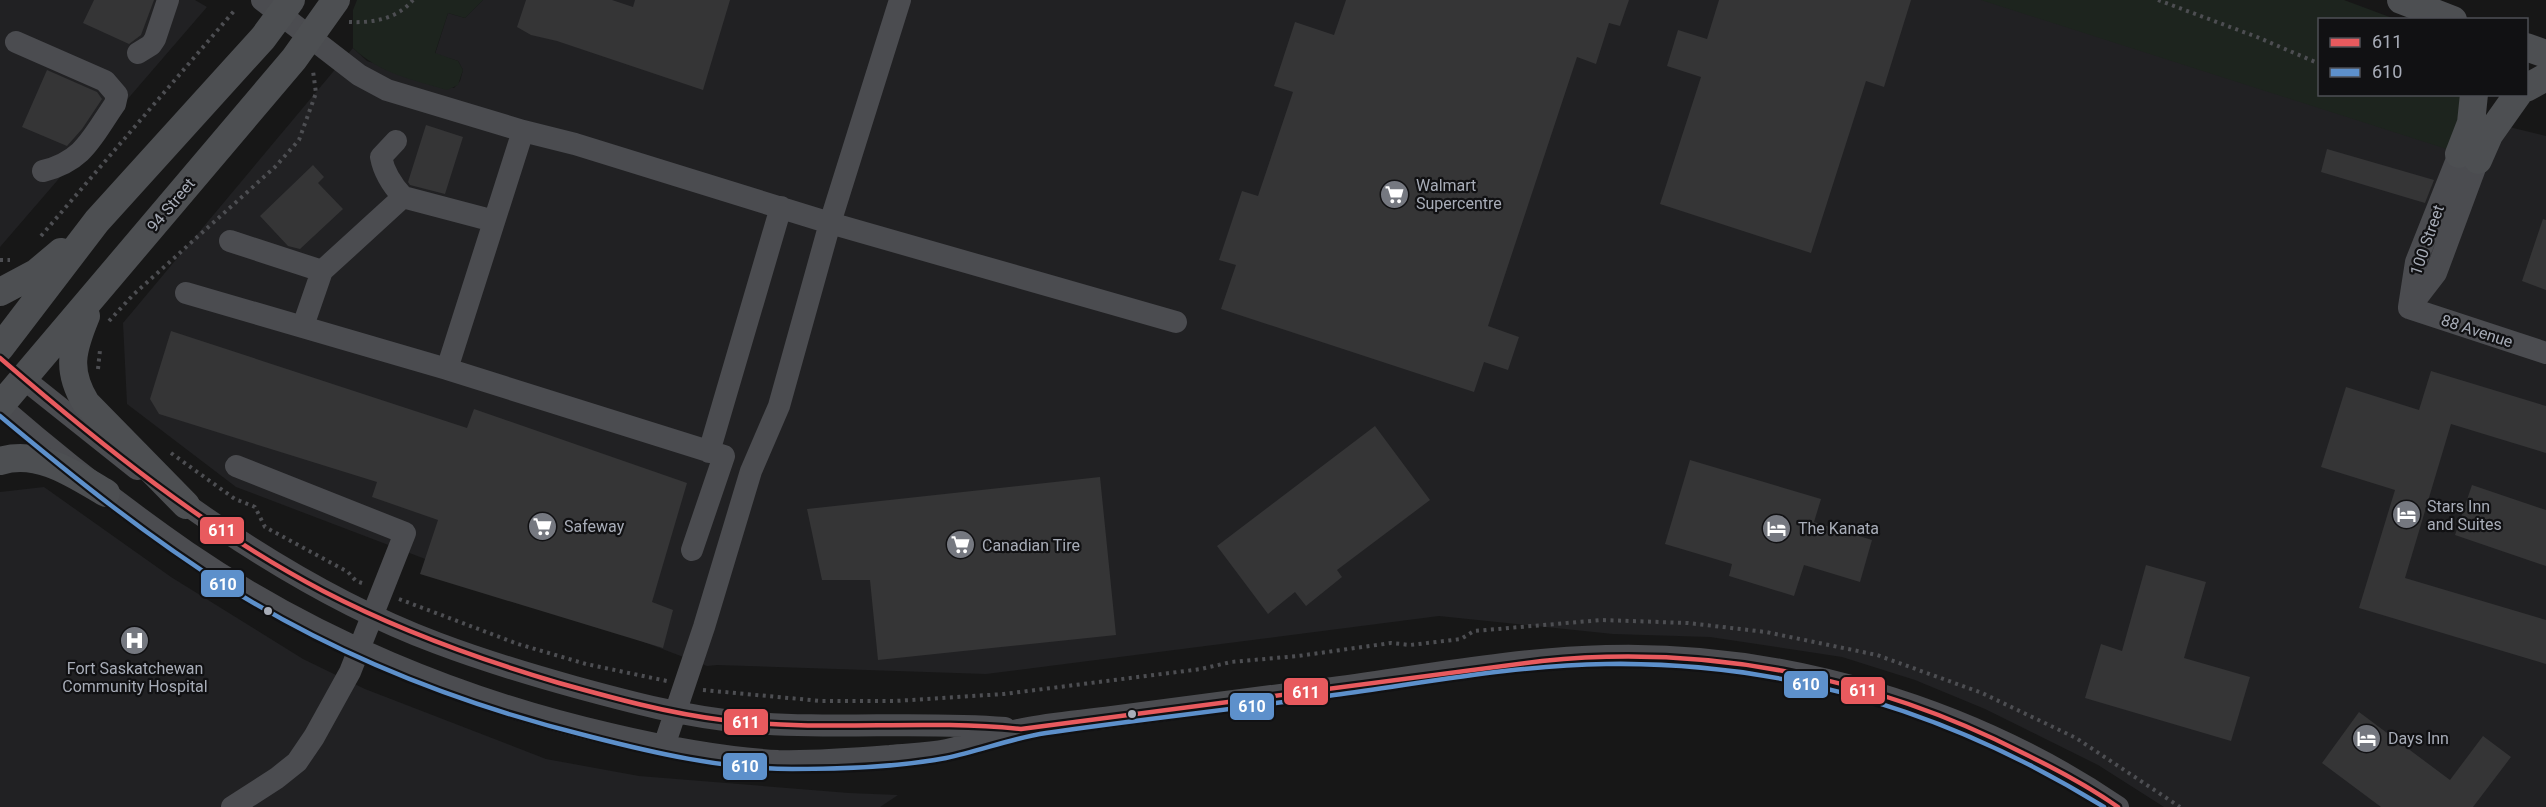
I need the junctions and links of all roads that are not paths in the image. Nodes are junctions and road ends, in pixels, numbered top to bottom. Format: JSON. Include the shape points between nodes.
{"nodes":[{"id":1,"x":168,"y":0,"type":"edge"},
{"id":2,"x":900,"y":0,"type":"edge"},
{"id":3,"x":2388,"y":0,"type":"edge"},
{"id":4,"x":2401,"y":0,"type":"edge"},
{"id":5,"x":278,"y":5,"type":"edge"},
{"id":6,"x":342,"y":11,"type":"edge"},
{"id":7,"x":2420,"y":18,"type":"edge"},
{"id":8,"x":2448,"y":18,"type":"edge"},
{"id":9,"x":311,"y":37,"type":"junction"},
{"id":10,"x":16,"y":42,"type":"dead end"},
{"id":11,"x":2528,"y":48,"type":"edge"},
{"id":12,"x":138,"y":52,"type":"dead end"},
{"id":13,"x":2546,"y":54,"type":"edge"},
{"id":14,"x":2546,"y":77,"type":"edge"},
{"id":15,"x":2528,"y":87,"type":"edge"},
{"id":16,"x":2474,"y":96,"type":"edge"},
{"id":17,"x":2517,"y":96,"type":"edge"},
{"id":18,"x":523,"y":131,"type":"junction"},
{"id":19,"x":396,"y":141,"type":"dead end"},
{"id":20,"x":2468,"y":157,"type":"junction"},
{"id":21,"x":43,"y":171,"type":"dead end"},
{"id":22,"x":403,"y":197,"type":"junction"},
{"id":23,"x":781,"y":207,"type":"junction"},
{"id":24,"x":97,"y":221,"type":"junction"},
{"id":25,"x":494,"y":221,"type":"junction"},
{"id":26,"x":830,"y":223,"type":"junction"},
{"id":27,"x":231,"y":241,"type":"dead end"},
{"id":28,"x":322,"y":271,"type":"junction"},
{"id":29,"x":0,"y":292,"type":"edge"},
{"id":30,"x":186,"y":293,"type":"dead end"},
{"id":31,"x":95,"y":296,"type":"junction"},
{"id":32,"x":2409,"y":308,"type":"joint"},
{"id":33,"x":1176,"y":322,"type":"dead end"},
{"id":34,"x":303,"y":327,"type":"junction"},
{"id":35,"x":0,"y":348,"type":"edge"},
{"id":36,"x":2546,"y":353,"type":"edge"},
{"id":37,"x":0,"y":358,"type":"edge"},
{"id":38,"x":447,"y":369,"type":"junction"},
{"id":39,"x":24,"y":378,"type":"junction"},
{"id":40,"x":0,"y":406,"type":"edge"},
{"id":41,"x":717,"y":454,"type":"junction"},
{"id":42,"x":0,"y":461,"type":"edge"},
{"id":43,"x":236,"y":466,"type":"dead end"},
{"id":44,"x":751,"y":471,"type":"junction"},
{"id":45,"x":106,"y":493,"type":"junction"},
{"id":46,"x":186,"y":505,"type":"junction"},
{"id":47,"x":692,"y":550,"type":"dead end"},
{"id":48,"x":373,"y":616,"type":"junction"},
{"id":49,"x":360,"y":648,"type":"junction"},
{"id":50,"x":675,"y":712,"type":"junction"},
{"id":51,"x":1021,"y":729,"type":"junction"},
{"id":52,"x":664,"y":746,"type":"junction"},
{"id":53,"x":232,"y":807,"type":"edge"},
{"id":54,"x":2118,"y":807,"type":"edge"}],
"edges":[{"from":1,"to":12,"type":"street","via":[[155,39]]},
{"from":2,"to":26,"type":"street"},
{"from":3,"to":7,"type":"main road"},
{"from":4,"to":8,"type":"main road"},
{"from":5,"to":9,"type":"street"},
{"from":5,"to":24,"type":"main road","via":[[263,38]]},
{"from":6,"to":9,"type":"main road","name":"94 Street"},
{"from":9,"to":18,"type":"street","via":[[371,83]]},
{"from":9,"to":31,"type":"main road","name":"94 Street"},
{"from":10,"to":21,"type":"street","via":[[105,81],[117,95],[115,104],[78,155],[67,164]]},
{"from":11,"to":13,"type":"main road"},
{"from":14,"to":15,"type":"main road"},
{"from":16,"to":20,"type":"main road"},
{"from":17,"to":20,"type":"main road"},
{"from":18,"to":23,"type":"street"},
{"from":18,"to":25,"type":"street"},
{"from":19,"to":22,"type":"street","via":[[381,157],[382,167]]},
{"from":20,"to":32,"type":"street","name":"100 Street","via":[[2416,262]]},
{"from":22,"to":25,"type":"street"},
{"from":22,"to":28,"type":"street"},
{"from":23,"to":26,"type":"street"},
{"from":23,"to":41,"type":"street"},
{"from":24,"to":29,"type":"main road","via":[[36,273]]},
{"from":24,"to":35,"type":"main road"},
{"from":25,"to":38,"type":"street"},
{"from":26,"to":33,"type":"street"},
{"from":26,"to":44,"type":"street","via":[[779,406]]},
{"from":27,"to":28,"type":"street"},
{"from":28,"to":34,"type":"street"},
{"from":30,"to":34,"type":"street"},
{"from":31,"to":39,"type":"main road","name":"94 Street"},
{"from":31,"to":46,"type":"main road","via":[[75,344],[73,373],[77,388],[86,403]]},
{"from":32,"to":36,"type":"street","name":"88 Avenue"},
{"from":34,"to":38,"type":"street"},
{"from":37,"to":39,"type":"main road"},
{"from":38,"to":41,"type":"street"},
{"from":39,"to":40,"type":"main road","name":"94 Street"},
{"from":39,"to":46,"type":"street"},
{"from":40,"to":45,"type":"street"},
{"from":41,"to":44,"type":"street"},
{"from":41,"to":47,"type":"street"},
{"from":42,"to":45,"type":"main road","via":[[21,458],[47,462]]},
{"from":43,"to":48,"type":"street","via":[[405,533]]},
{"from":44,"to":50,"type":"street"},
{"from":45,"to":49,"type":"street","via":[[201,560],[271,603]]},
{"from":46,"to":48,"type":"street","via":[[294,574]]},
{"from":48,"to":49,"type":"street"},
{"from":48,"to":50,"type":"street","via":[[435,643],[524,673]]},
{"from":49,"to":52,"type":"street","via":[[479,697]]},
{"from":49,"to":53,"type":"street","via":[[297,762]]},
{"from":50,"to":51,"type":"street","via":[[788,725],[958,724]]},
{"from":50,"to":52,"type":"street"},
{"from":51,"to":52,"type":"street","via":[[945,751],[829,761],[730,757]]},
{"from":51,"to":54,"type":"street","via":[[1542,661],[1654,656],[1774,669],[1903,701],[2005,742]]}]}
